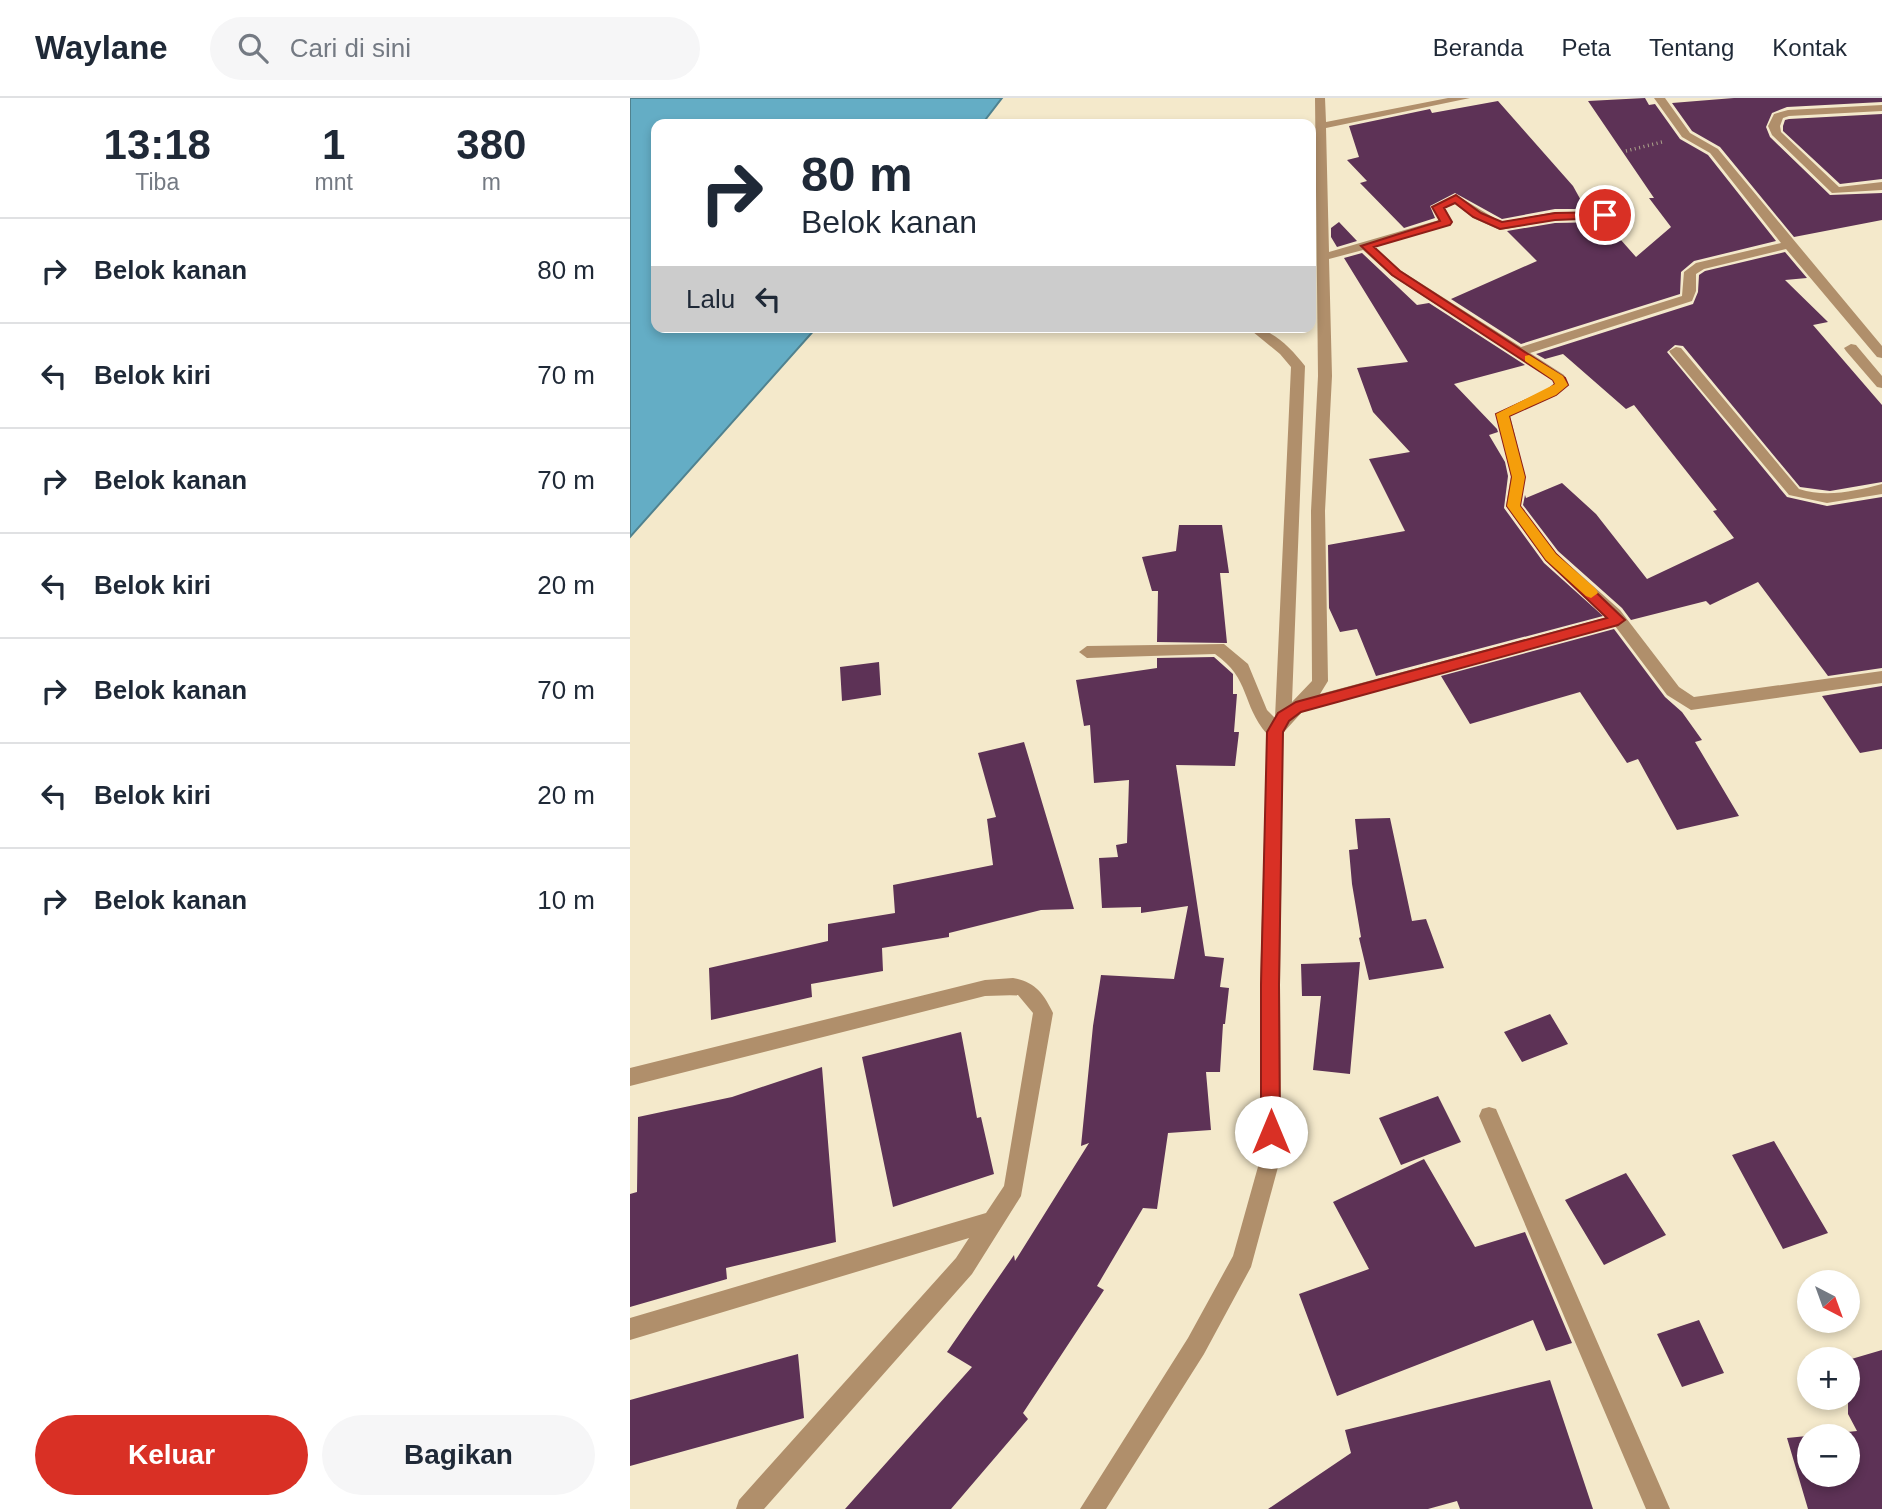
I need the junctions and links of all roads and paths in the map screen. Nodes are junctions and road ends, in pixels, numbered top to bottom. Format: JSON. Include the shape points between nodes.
{"nodes":[{"id":1,"x":1320,"y":98,"type":"edge"},
{"id":2,"x":1465,"y":98,"type":"edge"},
{"id":3,"x":1659,"y":98,"type":"edge"},
{"id":4,"x":1882,"y":108,"type":"edge"},
{"id":5,"x":1320,"y":126,"type":"junction"},
{"id":6,"x":1686,"y":135,"type":"junction"},
{"id":7,"x":1626,"y":151,"type":"dead end"},
{"id":8,"x":1882,"y":186,"type":"edge"},
{"id":9,"x":1605,"y":215,"type":"dead end"},
{"id":10,"x":1789,"y":245,"type":"junction"},
{"id":11,"x":1366,"y":246,"type":"junction"},
{"id":12,"x":1324,"y":257,"type":"junction"},
{"id":13,"x":1261,"y":333,"type":"edge"},
{"id":14,"x":1851,"y":348,"type":"dead end"},
{"id":15,"x":1676,"y":351,"type":"dead end"},
{"id":16,"x":1520,"y":352,"type":"junction"},
{"id":17,"x":1882,"y":354,"type":"edge"},
{"id":18,"x":1882,"y":384,"type":"edge"},
{"id":19,"x":1882,"y":489,"type":"edge"},
{"id":20,"x":1618,"y":620,"type":"junction"},
{"id":21,"x":1087,"y":652,"type":"dead end"},
{"id":22,"x":1882,"y":677,"type":"edge"},
{"id":23,"x":1285,"y":719,"type":"junction"},
{"id":24,"x":630,"y":1077,"type":"edge"},
{"id":25,"x":1489,"y":1116,"type":"dead end"},
{"id":26,"x":993,"y":1221,"type":"junction"},
{"id":27,"x":630,"y":1329,"type":"edge"},
{"id":28,"x":748,"y":1509,"type":"edge"},
{"id":29,"x":1092,"y":1509,"type":"edge"},
{"id":30,"x":1658,"y":1509,"type":"edge"}],
"edges":[{"from":1,"to":5,"type":"street"},
{"from":2,"to":5,"type":"street"},
{"from":3,"to":6,"type":"street"},
{"from":4,"to":8,"type":"street","via":[[1788,113],[1778,116],[1773,126],[1836,191]]},
{"from":5,"to":12,"type":"street"},
{"from":6,"to":7,"type":"path"},
{"from":6,"to":10,"type":"street","via":[[1714,151]]},
{"from":9,"to":11,"type":"street","via":[[1555,216],[1500,226],[1456,199],[1438,207],[1446,222]]},
{"from":10,"to":16,"type":"street","via":[[1700,266],[1690,272],[1687,298]]},
{"from":10,"to":17,"type":"street"},
{"from":11,"to":12,"type":"street"},
{"from":11,"to":16,"type":"street","via":[[1396,273]]},
{"from":12,"to":23,"type":"street","via":[[1325,376],[1318,511],[1320,681],[1314,693]]},
{"from":13,"to":23,"type":"street","via":[[1297,366]]},
{"from":14,"to":18,"type":"street"},
{"from":15,"to":19,"type":"street","via":[[1794,492],[1826,500]]},
{"from":16,"to":20,"type":"street","via":[[1559,378],[1562,385],[1503,414],[1518,477],[1513,506],[1551,557]]},
{"from":20,"to":22,"type":"street","via":[[1672,691],[1691,704]]},
{"from":20,"to":23,"type":"street"},
{"from":21,"to":23,"type":"street","via":[[1219,648],[1244,667],[1263,721]]},
{"from":23,"to":29,"type":"street","via":[[1270,985],[1271,1156],[1243,1259],[1196,1346]]},
{"from":24,"to":26,"type":"street","via":[[985,988],[1015,985],[1028,989],[1043,1013],[1014,1189]]},
{"from":25,"to":30,"type":"street"},
{"from":26,"to":27,"type":"street"},
{"from":26,"to":28,"type":"street","via":[[964,1266]]}]}
